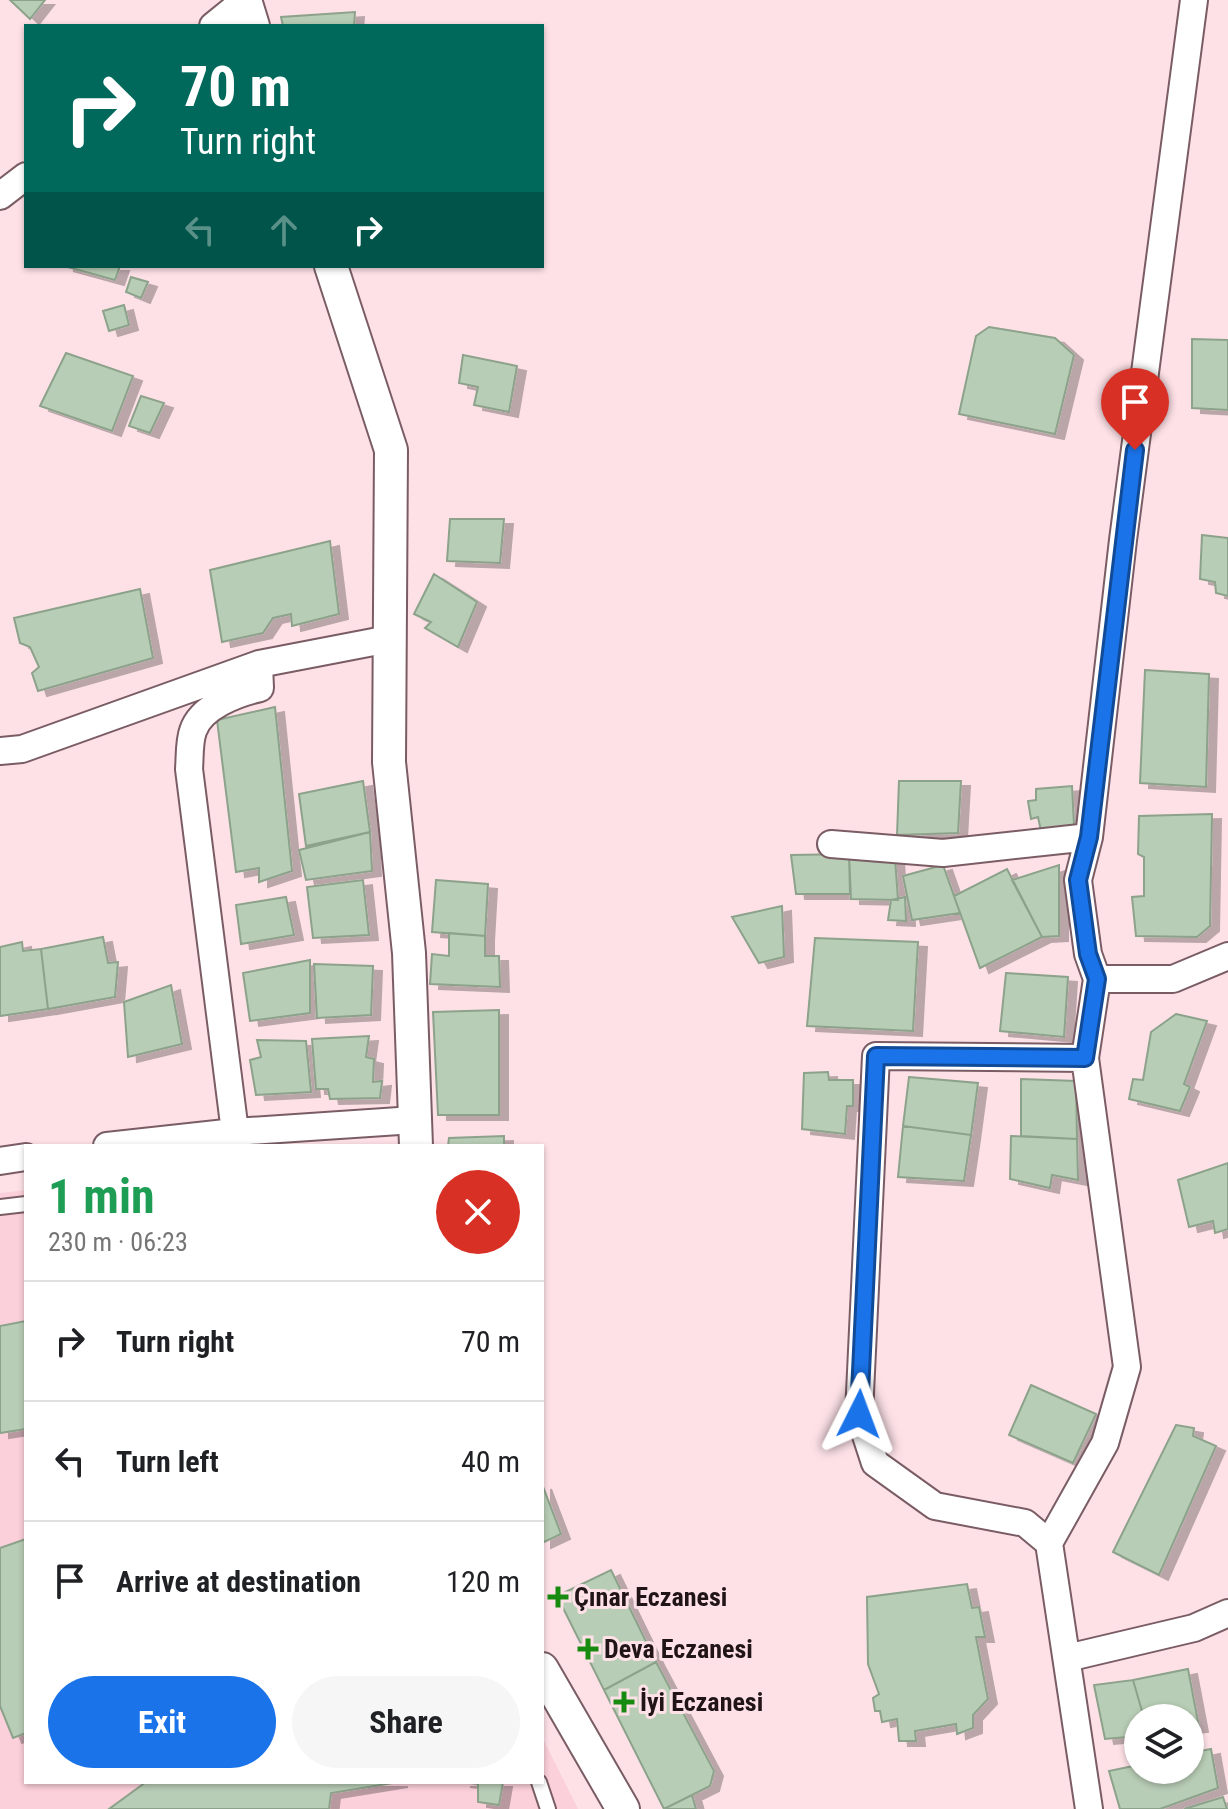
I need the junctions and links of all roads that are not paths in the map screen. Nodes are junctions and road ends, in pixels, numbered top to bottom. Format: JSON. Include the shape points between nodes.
{"nodes":[{"id":1,"x":245,"y":0,"type":"edge"},
{"id":2,"x":1194,"y":0,"type":"edge"},
{"id":3,"x":215,"y":24,"type":"edge"},
{"id":4,"x":252,"y":24,"type":"edge"},
{"id":5,"x":24,"y":178,"type":"edge"},
{"id":6,"x":0,"y":196,"type":"edge"},
{"id":7,"x":332,"y":268,"type":"edge"},
{"id":8,"x":389,"y":639,"type":"junction"},
{"id":9,"x":259,"y":664,"type":"junction"},
{"id":10,"x":0,"y":751,"type":"edge"},
{"id":11,"x":1089,"y":837,"type":"junction"},
{"id":12,"x":831,"y":844,"type":"dead end"},
{"id":13,"x":1228,"y":956,"type":"edge"},
{"id":14,"x":1097,"y":979,"type":"junction"},
{"id":15,"x":1085,"y":1058,"type":"junction"},
{"id":16,"x":235,"y":1132,"type":"junction"},
{"id":17,"x":415,"y":1133,"type":"edge"},
{"id":18,"x":125,"y":1144,"type":"edge"},
{"id":19,"x":24,"y":1157,"type":"edge"},
{"id":20,"x":0,"y":1161,"type":"edge"},
{"id":21,"x":24,"y":1204,"type":"edge"},
{"id":22,"x":0,"y":1207,"type":"edge"},
{"id":23,"x":1049,"y":1543,"type":"junction"},
{"id":24,"x":1228,"y":1613,"type":"edge"},
{"id":25,"x":1067,"y":1658,"type":"junction"},
{"id":26,"x":544,"y":1673,"type":"edge"},
{"id":27,"x":540,"y":1784,"type":"edge"},
{"id":28,"x":615,"y":1802,"type":"edge"},
{"id":29,"x":548,"y":1809,"type":"edge"},
{"id":30,"x":1089,"y":1809,"type":"edge"}],
"edges":[{"from":1,"to":3,"type":"street"},
{"from":1,"to":4,"type":"street"},
{"from":2,"to":11,"type":"street"},
{"from":5,"to":6,"type":"street"},
{"from":7,"to":8,"type":"street","via":[[391,450]]},
{"from":8,"to":9,"type":"street"},
{"from":8,"to":17,"type":"street","via":[[389,762],[409,953]]},
{"from":9,"to":10,"type":"street","via":[[22,749]]},
{"from":9,"to":16,"type":"street","via":[[260,688],[211,709],[193,729],[189,769]]},
{"from":11,"to":12,"type":"street","via":[[943,853]]},
{"from":11,"to":14,"type":"street","via":[[1078,880],[1088,954]]},
{"from":13,"to":14,"type":"street","via":[[1173,979]]},
{"from":14,"to":15,"type":"street"},
{"from":15,"to":23,"type":"street","via":[[1127,1367],[1105,1443]]},
{"from":15,"to":23,"type":"street","via":[[876,1056],[859,1414],[875,1463],[935,1506],[1025,1523]]},
{"from":16,"to":17,"type":"street"},
{"from":16,"to":18,"type":"street"},
{"from":19,"to":20,"type":"street"},
{"from":21,"to":22,"type":"lane"},
{"from":23,"to":25,"type":"street"},
{"from":24,"to":25,"type":"street","via":[[1194,1628]]},
{"from":25,"to":30,"type":"street"},
{"from":26,"to":28,"type":"street"},
{"from":27,"to":29,"type":"lane"}]}
